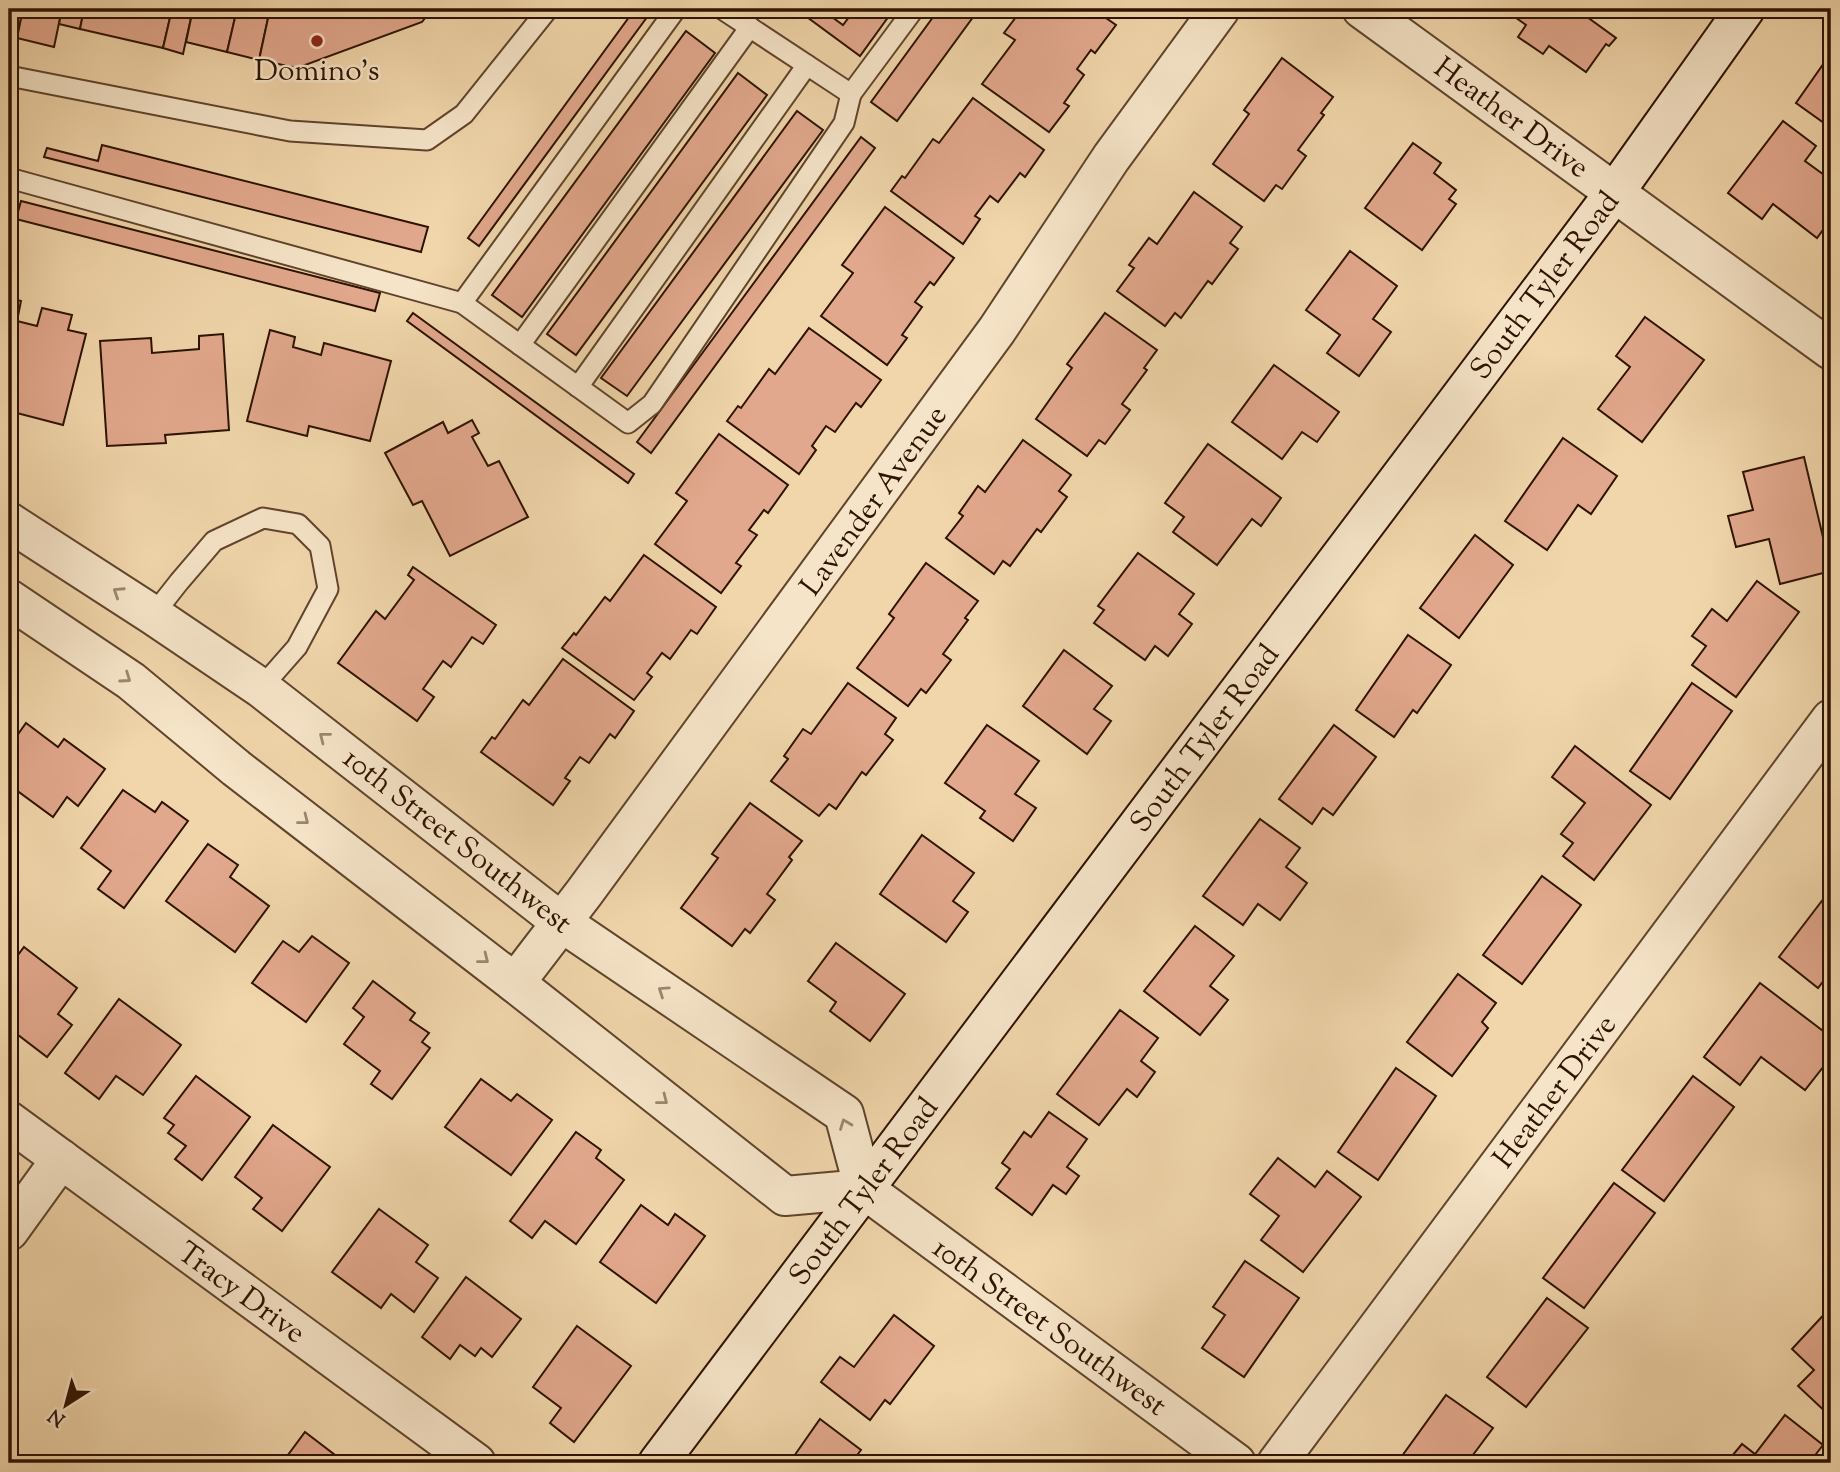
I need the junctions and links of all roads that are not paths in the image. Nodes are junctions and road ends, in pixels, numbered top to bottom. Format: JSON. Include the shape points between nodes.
{"nodes":[{"id":1,"x":548,"y":9,"type":"edge"},
{"id":2,"x":676,"y":9,"type":"edge"},
{"id":3,"x":722,"y":9,"type":"edge"},
{"id":4,"x":914,"y":9,"type":"edge"},
{"id":5,"x":1220,"y":9,"type":"edge"},
{"id":6,"x":1362,"y":9,"type":"edge"},
{"id":7,"x":1745,"y":9,"type":"edge"},
{"id":8,"x":750,"y":27,"type":"junction"},
{"id":9,"x":807,"y":65,"type":"junction"},
{"id":10,"x":9,"y":76,"type":"edge"},
{"id":11,"x":851,"y":94,"type":"junction"},
{"id":12,"x":9,"y":178,"type":"edge"},
{"id":13,"x":1615,"y":192,"type":"junction"},
{"id":14,"x":462,"y":303,"type":"junction"},
{"id":15,"x":520,"y":345,"type":"junction"},
{"id":16,"x":1831,"y":350,"type":"edge"},
{"id":17,"x":578,"y":387,"type":"junction"},
{"id":18,"x":9,"y":522,"type":"edge"},
{"id":19,"x":9,"y":599,"type":"edge"},
{"id":20,"x":153,"y":615,"type":"junction"},
{"id":21,"x":261,"y":688,"type":"junction"},
{"id":22,"x":1831,"y":719,"type":"edge"},
{"id":23,"x":561,"y":922,"type":"junction"},
{"id":24,"x":515,"y":983,"type":"junction"},
{"id":25,"x":9,"y":1121,"type":"edge"},
{"id":26,"x":61,"y":1159,"type":"junction"},
{"id":27,"x":864,"y":1189,"type":"junction"},
{"id":28,"x":9,"y":1231,"type":"edge"},
{"id":29,"x":476,"y":1463,"type":"edge"},
{"id":30,"x":658,"y":1463,"type":"edge"},
{"id":31,"x":1236,"y":1463,"type":"edge"},
{"id":32,"x":1277,"y":1463,"type":"edge"}],
"edges":[{"from":1,"to":10,"type":"lane","via":[[464,114],[427,140],[290,131]]},
{"from":2,"to":14,"type":"lane"},
{"from":3,"to":8,"type":"lane"},
{"from":4,"to":11,"type":"lane"},
{"from":5,"to":23,"type":"street","name":"Lavender Avenue","via":[[1111,158],[989,341]]},
{"from":6,"to":13,"type":"street","name":"Heather Drive"},
{"from":7,"to":13,"type":"street","name":"South Tyler Road"},
{"from":8,"to":9,"type":"lane"},
{"from":8,"to":15,"type":"lane"},
{"from":9,"to":11,"type":"lane"},
{"from":9,"to":17,"type":"lane"},
{"from":11,"to":17,"type":"lane","via":[[844,122],[652,404],[628,423]]},
{"from":12,"to":14,"type":"lane"},
{"from":13,"to":16,"type":"street","name":"Heather Drive"},
{"from":13,"to":27,"type":"street","name":"South Tyler Road"},
{"from":14,"to":15,"type":"lane"},
{"from":15,"to":17,"type":"lane"},
{"from":20,"to":18,"type":"street","name":"10th Street Southwest","one_way":true},
{"from":19,"to":24,"type":"street","one_way":true,"via":[[131,681]]},
{"from":20,"to":21,"type":"street","name":"10th Street Southwest"},
{"from":20,"to":21,"type":"lane","via":[[214,541],[263,518],[298,524],[320,546],[328,589],[297,647]]},
{"from":23,"to":21,"type":"street","name":"10th Street Southwest","one_way":true},
{"from":22,"to":32,"type":"street","name":"Heather Drive"},
{"from":23,"to":24,"type":"street","name":"Lavender Avenue"},
{"from":27,"to":23,"type":"street","name":"10th Street Southwest","one_way":true,"via":[[844,1114]]},
{"from":24,"to":27,"type":"street","one_way":true,"via":[[785,1196]]},
{"from":25,"to":26,"type":"street","name":"Tracy Drive"},
{"from":26,"to":28,"type":"street"},
{"from":26,"to":29,"type":"street","name":"Tracy Drive"},
{"from":27,"to":30,"type":"street","name":"South Tyler Road"},
{"from":27,"to":31,"type":"street","name":"10th Street Southwest"}]}
